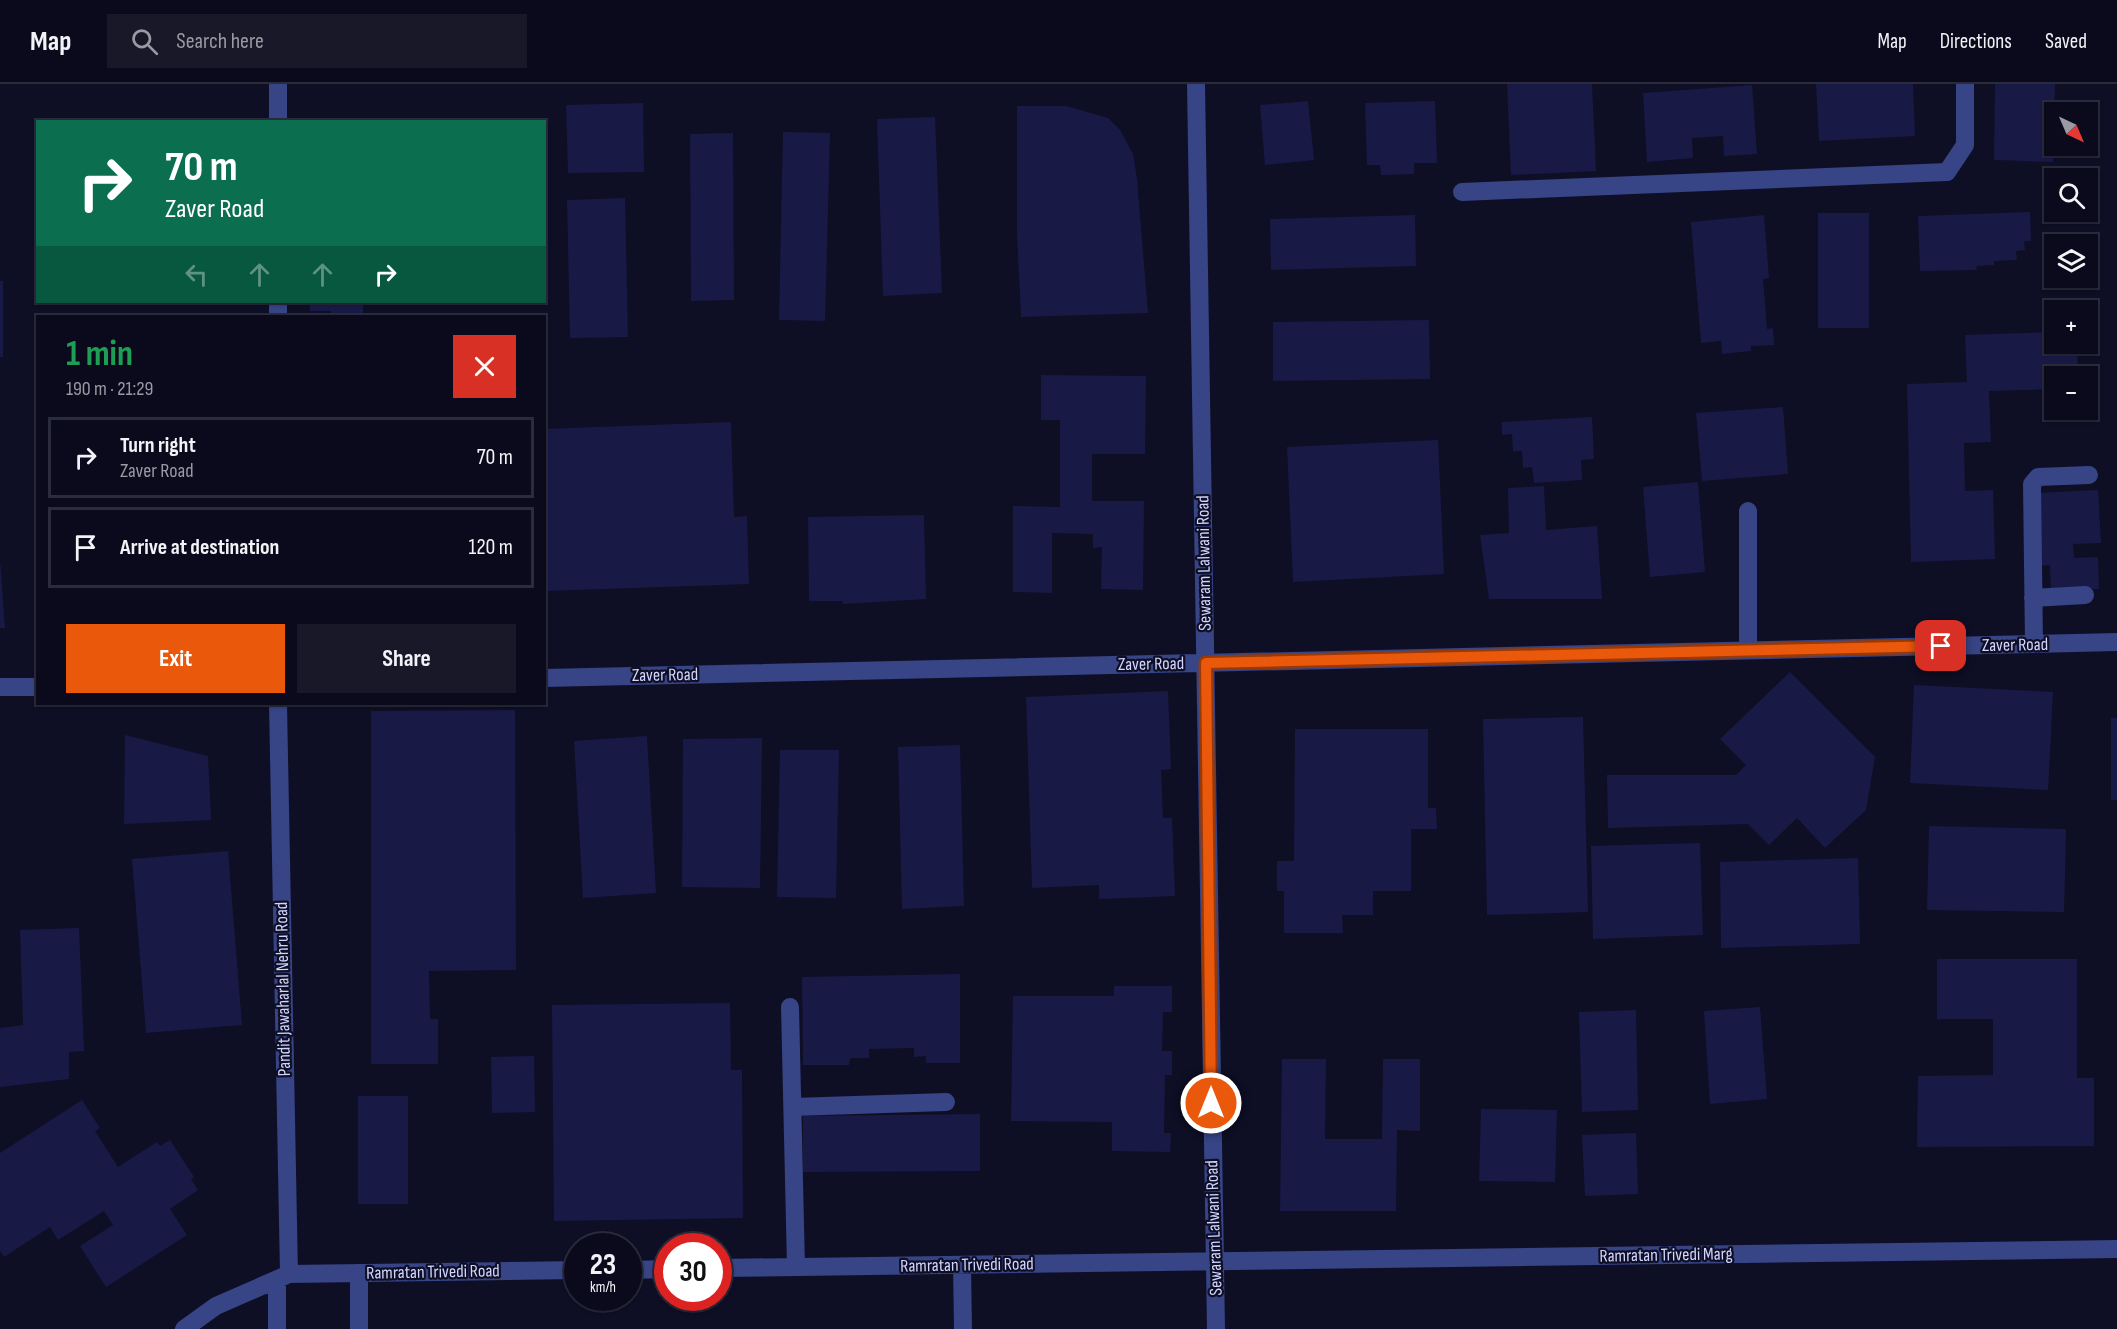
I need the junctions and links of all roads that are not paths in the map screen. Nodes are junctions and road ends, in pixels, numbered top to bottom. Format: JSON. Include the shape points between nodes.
{"nodes":[{"id":1,"x":278,"y":84,"type":"edge"},
{"id":2,"x":1196,"y":84,"type":"edge"},
{"id":3,"x":1965,"y":84,"type":"edge"},
{"id":4,"x":278,"y":120,"type":"edge"},
{"id":5,"x":1462,"y":192,"type":"dead end"},
{"id":6,"x":2089,"y":475,"type":"dead end"},
{"id":7,"x":1748,"y":511,"type":"dead end"},
{"id":8,"x":2085,"y":595,"type":"dead end"},
{"id":9,"x":2033,"y":598,"type":"junction"},
{"id":10,"x":2117,"y":642,"type":"edge"},
{"id":11,"x":2034,"y":644,"type":"junction"},
{"id":12,"x":1748,"y":650,"type":"junction"},
{"id":13,"x":1206,"y":663,"type":"junction"},
{"id":14,"x":546,"y":678,"type":"edge"},
{"id":15,"x":0,"y":687,"type":"edge"},
{"id":16,"x":36,"y":687,"type":"edge"},
{"id":17,"x":278,"y":705,"type":"edge"},
{"id":18,"x":790,"y":1007,"type":"dead end"},
{"id":19,"x":946,"y":1102,"type":"dead end"},
{"id":20,"x":793,"y":1107,"type":"junction"},
{"id":21,"x":2117,"y":1249,"type":"edge"},
{"id":22,"x":1215,"y":1262,"type":"junction"},
{"id":23,"x":962,"y":1265,"type":"junction"},
{"id":24,"x":796,"y":1267,"type":"junction"},
{"id":25,"x":732,"y":1268,"type":"edge"},
{"id":26,"x":564,"y":1270,"type":"edge"},
{"id":27,"x":359,"y":1273,"type":"junction"},
{"id":28,"x":283,"y":1277,"type":"junction"},
{"id":29,"x":184,"y":1329,"type":"edge"},
{"id":30,"x":277,"y":1329,"type":"edge"},
{"id":31,"x":359,"y":1329,"type":"edge"},
{"id":32,"x":963,"y":1329,"type":"edge"},
{"id":33,"x":1216,"y":1329,"type":"edge"}],
"edges":[{"from":1,"to":4,"type":"street"},
{"from":2,"to":13,"type":"street","name":"Sewaram Lalwani Road"},
{"from":3,"to":5,"type":"street","via":[[1965,145],[1947,172]]},
{"from":6,"to":9,"type":"street","via":[[2034,480]]},
{"from":7,"to":12,"type":"street"},
{"from":8,"to":9,"type":"street"},
{"from":9,"to":11,"type":"street"},
{"from":10,"to":11,"type":"street","name":"Zaver Road"},
{"from":11,"to":12,"type":"street","name":"Zaver Road"},
{"from":12,"to":13,"type":"street","name":"Zaver Road"},
{"from":13,"to":14,"type":"street","name":"Zaver Road"},
{"from":13,"to":22,"type":"street","name":"Sewaram Lalwani Road"},
{"from":15,"to":16,"type":"street"},
{"from":17,"to":28,"type":"street","name":"Pandit Jawaharlal Nehru Road"},
{"from":18,"to":20,"type":"street"},
{"from":19,"to":20,"type":"street"},
{"from":20,"to":24,"type":"street"},
{"from":21,"to":22,"type":"street","name":"Ramratan Trivedi Marg"},
{"from":22,"to":23,"type":"street","name":"Ramratan Trivedi Road"},
{"from":22,"to":33,"type":"street","name":"Sewaram Lalwani Road"},
{"from":23,"to":24,"type":"street","name":"Ramratan Trivedi Road"},
{"from":23,"to":32,"type":"street"},
{"from":24,"to":25,"type":"street","name":"Ramratan Trivedi Road"},
{"from":26,"to":27,"type":"street","name":"Ramratan Trivedi Road"},
{"from":27,"to":28,"type":"street","name":"Ramratan Trivedi Road"},
{"from":27,"to":31,"type":"street"},
{"from":28,"to":29,"type":"street","via":[[216,1306]]},
{"from":28,"to":30,"type":"street","name":"Pandit Jawaharlal Nehru Road"}]}
